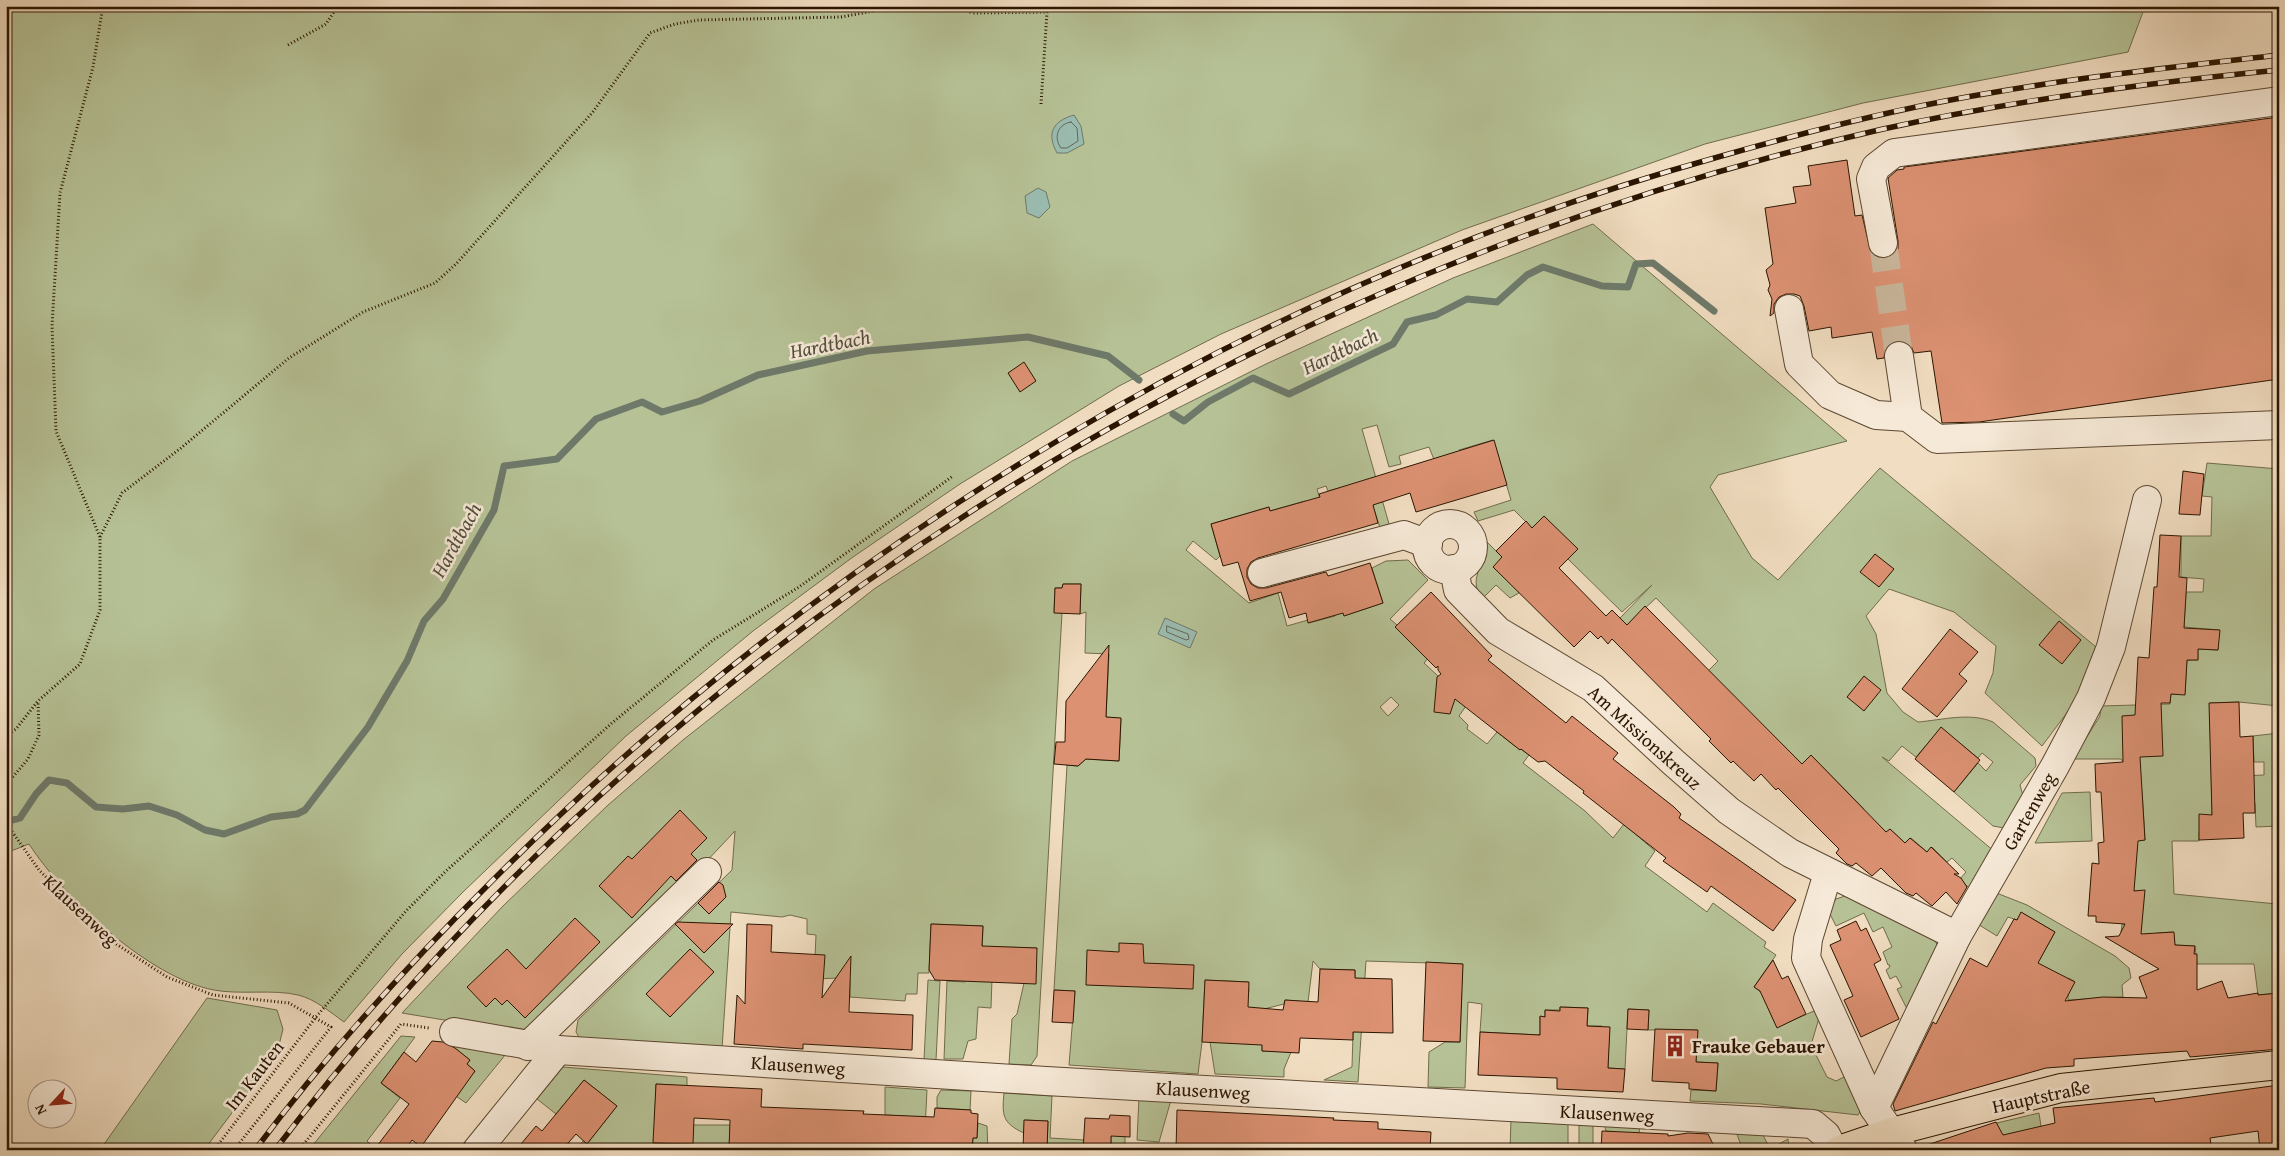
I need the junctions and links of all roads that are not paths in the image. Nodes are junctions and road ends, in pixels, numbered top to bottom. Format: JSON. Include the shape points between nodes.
{"nodes":[{"id":1,"x":2279,"y":101,"type":"edge"},
{"id":2,"x":1882,"y":243,"type":"tunnel mouth"},
{"id":3,"x":1789,"y":310,"type":"dead end"},
{"id":4,"x":1899,"y":356,"type":"tunnel mouth"},
{"id":5,"x":1908,"y":417,"type":"junction"},
{"id":6,"x":2279,"y":425,"type":"edge"},
{"id":7,"x":2146,"y":500,"type":"dead end"},
{"id":8,"x":1428,"y":544,"type":"junction"},
{"id":9,"x":1454,"y":570,"type":"junction"},
{"id":10,"x":1262,"y":573,"type":"dead end"},
{"id":11,"x":707,"y":872,"type":"dead end"},
{"id":12,"x":1828,"y":873,"type":"junction"},
{"id":13,"x":1957,"y":936,"type":"junction"},
{"id":14,"x":454,"y":1032,"type":"dead end"},
{"id":15,"x":528,"y":1046,"type":"junction"},
{"id":16,"x":558,"y":1050,"type":"junction"},
{"id":17,"x":2279,"y":1065,"type":"edge"},
{"id":18,"x":1874,"y":1108,"type":"junction"},
{"id":19,"x":1898,"y":1141,"type":"edge"},
{"id":20,"x":477,"y":1150,"type":"edge"},
{"id":21,"x":1834,"y":1150,"type":"edge"},
{"id":22,"x":1839,"y":1150,"type":"edge"}],
"edges":[{"from":1,"to":2,"type":"street","via":[[1894,153],[1876,167],[1871,179]]},
{"from":3,"to":5,"type":"street","via":[[1799,364],[1830,395],[1876,415]]},
{"from":4,"to":5,"type":"street"},
{"from":5,"to":6,"type":"street","via":[[1937,439]]},
{"from":7,"to":13,"type":"street","name":"Gartenweg","via":[[2110,647],[2091,698]]},
{"from":8,"to":9,"type":"street","via":[[1429,555],[1435,564]]},
{"from":8,"to":9,"type":"street","via":[[1438,527],[1449,524],[1467,532],[1473,544],[1470,559]]},
{"from":8,"to":10,"type":"street","via":[[1404,534]]},
{"from":9,"to":12,"type":"street","name":"Am Missionskreuz","via":[[1458,590],[1498,631],[1593,688],[1729,812],[1790,853]]},
{"from":11,"to":15,"type":"street"},
{"from":12,"to":13,"type":"street","name":"Am Missionskreuz"},
{"from":12,"to":18,"type":"street","via":[[1808,939],[1806,958]]},
{"from":13,"to":18,"type":"street","name":"Gartenweg"},
{"from":14,"to":15,"type":"street","name":"Klausenweg"},
{"from":15,"to":16,"type":"street","name":"Klausenweg"},
{"from":16,"to":20,"type":"street"},
{"from":16,"to":21,"type":"street","name":"Klausenweg","via":[[1813,1124],[1826,1135]]},
{"from":17,"to":19,"type":"main road","name":"Hauptstraße","via":[[2061,1088]]},
{"from":18,"to":19,"type":"street"},
{"from":19,"to":22,"type":"main road","name":"Hauptstraße"}]}
